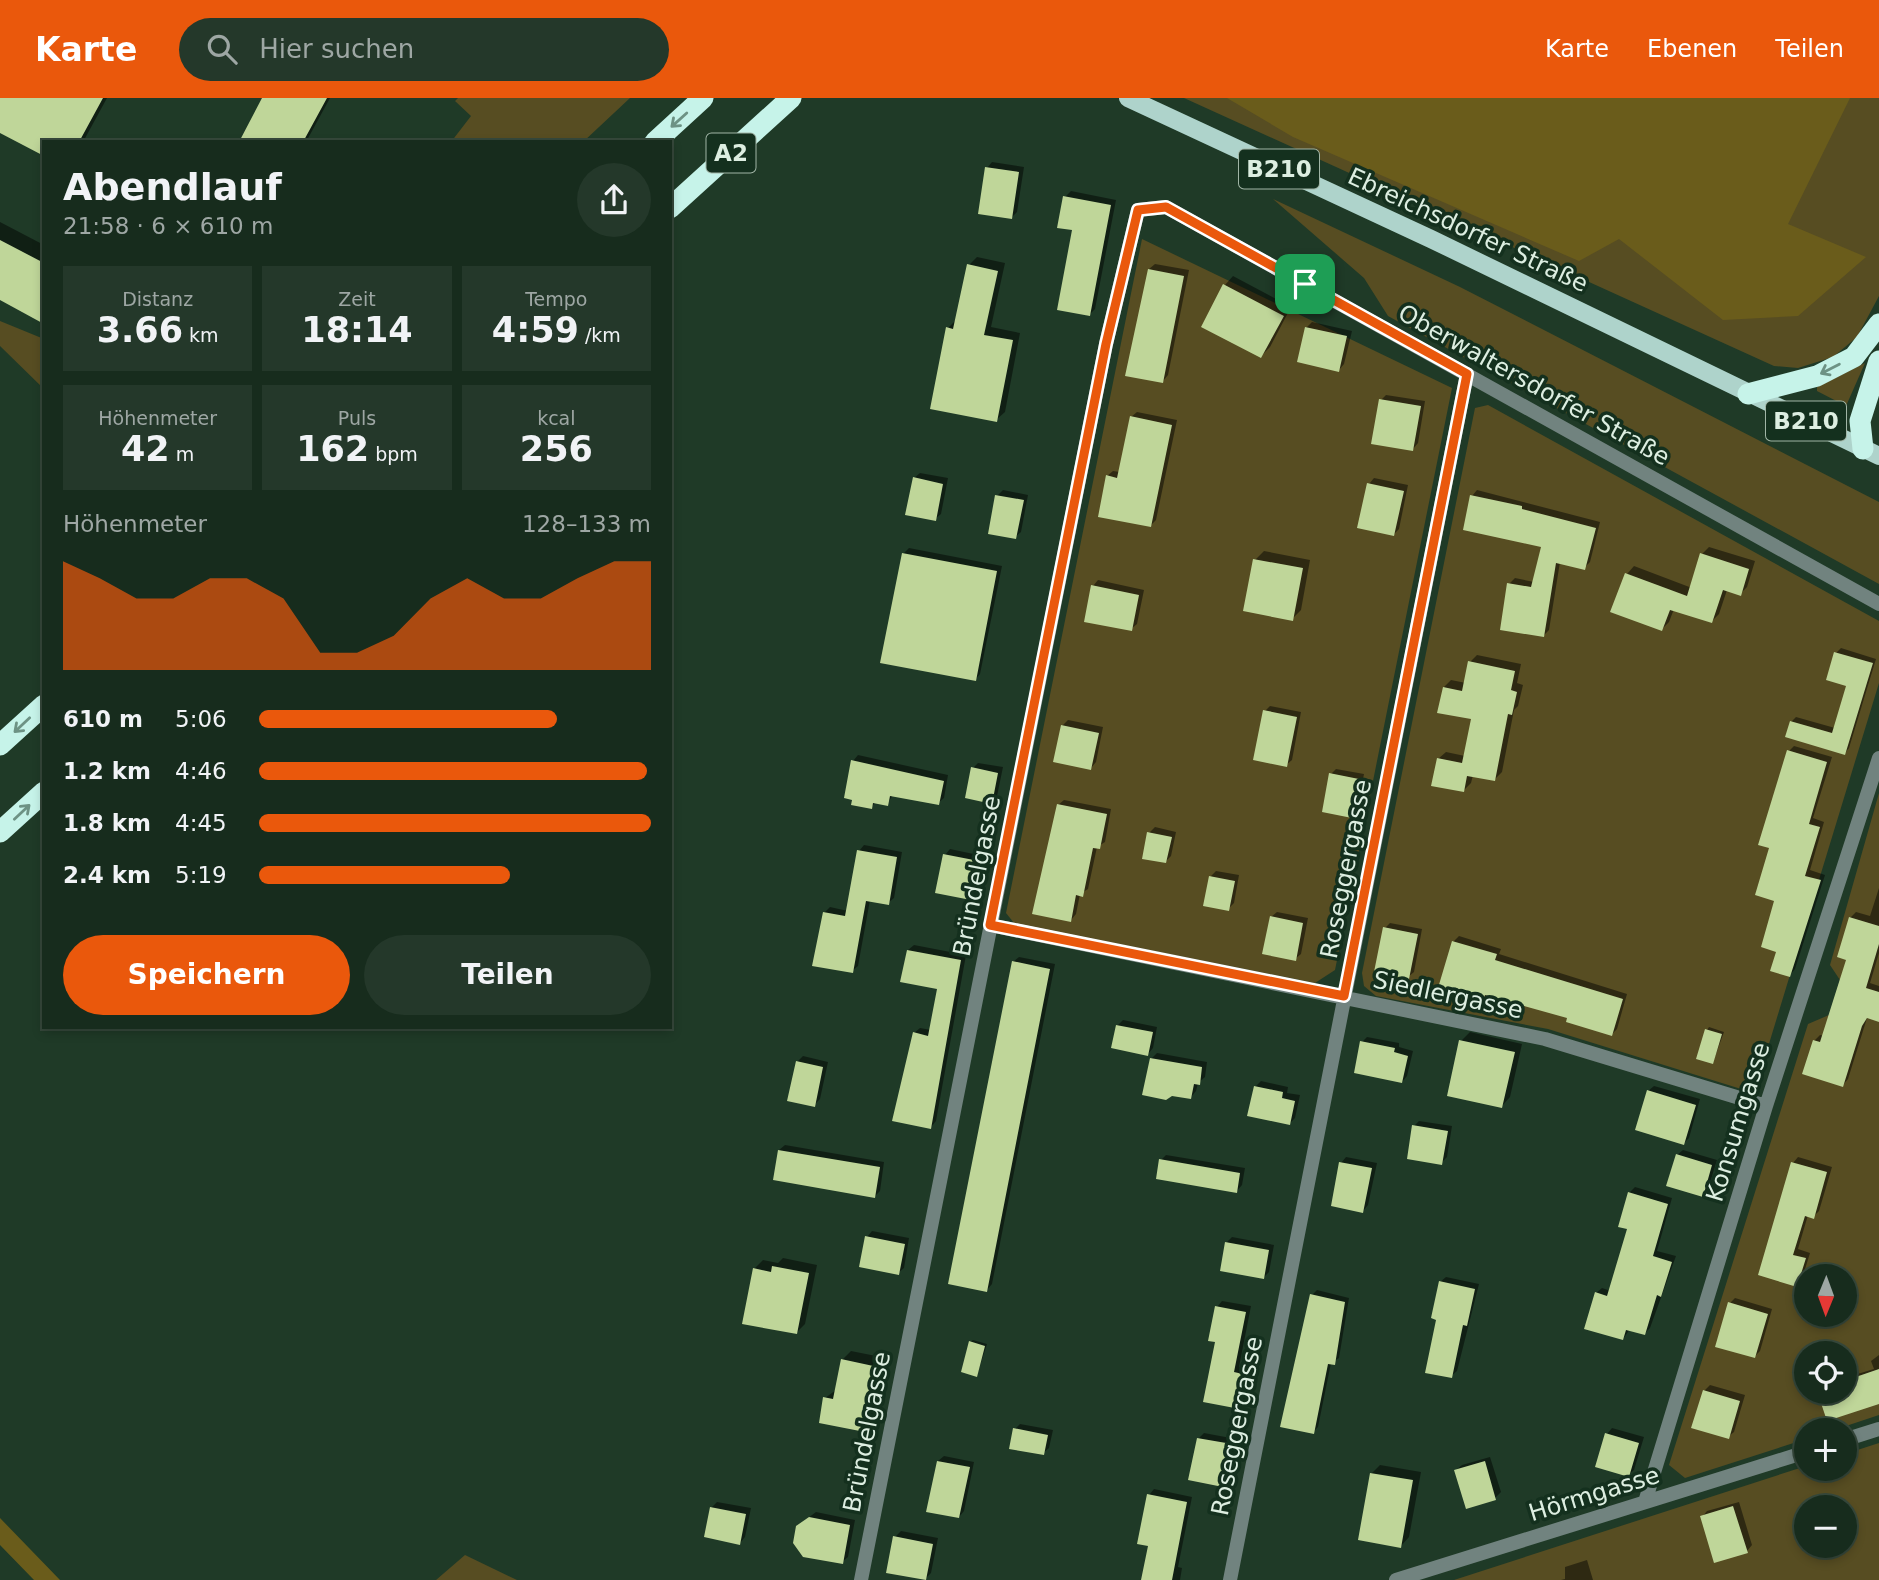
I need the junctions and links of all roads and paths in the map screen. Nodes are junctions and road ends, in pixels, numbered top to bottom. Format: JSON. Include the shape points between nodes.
{"nodes":[{"id":1,"x":703,"y":98,"type":"edge"},
{"id":2,"x":791,"y":98,"type":"edge"},
{"id":3,"x":1128,"y":98,"type":"edge"},
{"id":4,"x":656,"y":140,"type":"edge"},
{"id":5,"x":672,"y":206,"type":"edge"},
{"id":6,"x":1166,"y":207,"type":"joint"},
{"id":7,"x":1879,"y":324,"type":"edge"},
{"id":8,"x":1879,"y":361,"type":"edge"},
{"id":9,"x":1467,"y":374,"type":"junction"},
{"id":10,"x":1748,"y":394,"type":"junction"},
{"id":11,"x":1879,"y":433,"type":"edge"},
{"id":12,"x":1871,"y":453,"type":"edge"},
{"id":13,"x":1879,"y":604,"type":"edge"},
{"id":14,"x":42,"y":707,"type":"edge"},
{"id":15,"x":0,"y":746,"type":"edge"},
{"id":16,"x":1879,"y":758,"type":"edge"},
{"id":17,"x":42,"y":794,"type":"edge"},
{"id":18,"x":0,"y":832,"type":"edge"},
{"id":19,"x":990,"y":925,"type":"junction"},
{"id":20,"x":1344,"y":996,"type":"junction"},
{"id":21,"x":1766,"y":1106,"type":"junction"},
{"id":22,"x":1879,"y":1429,"type":"edge"},
{"id":23,"x":1857,"y":1436,"type":"edge"},
{"id":24,"x":1794,"y":1456,"type":"edge"},
{"id":25,"x":1645,"y":1502,"type":"junction"},
{"id":26,"x":861,"y":1580,"type":"edge"},
{"id":27,"x":1230,"y":1580,"type":"edge"},
{"id":28,"x":1396,"y":1580,"type":"edge"}],
"edges":[{"from":1,"to":4,"type":"highway","number":"A2","one_way":true},
{"from":2,"to":5,"type":"highway","number":"A2"},
{"from":3,"to":10,"type":"main road","name":"Ebreichsdorfer Straße","number":"B210"},
{"from":6,"to":9,"type":"street","name":"Oberwaltersdorfer Straße"},
{"from":6,"to":19,"type":"street","name":"Bründelgasse","via":[[1138,210],[1103,358]]},
{"from":7,"to":10,"type":"highway","one_way":true,"via":[[1854,357],[1817,376]]},
{"from":8,"to":12,"type":"highway","via":[[1860,421]]},
{"from":9,"to":13,"type":"street","name":"Oberwaltersdorfer Straße"},
{"from":9,"to":20,"type":"street","name":"Roseggergasse"},
{"from":10,"to":12,"type":"main road","number":"B210"},
{"from":11,"to":12,"type":"highway"},
{"from":14,"to":15,"type":"highway","one_way":true},
{"from":16,"to":21,"type":"street","name":"Konsumgasse"},
{"from":18,"to":17,"type":"highway","one_way":true},
{"from":19,"to":20,"type":"street","name":"Siedlergasse"},
{"from":19,"to":26,"type":"street","name":"Bründelgasse"},
{"from":20,"to":21,"type":"street","name":"Siedlergasse","via":[[1545,1039]]},
{"from":20,"to":27,"type":"street","name":"Roseggergasse"},
{"from":21,"to":25,"type":"street","name":"Konsumgasse"},
{"from":22,"to":23,"type":"street"},
{"from":24,"to":25,"type":"street","name":"Hörmgasse"},
{"from":25,"to":28,"type":"street","name":"Hörmgasse"}]}
